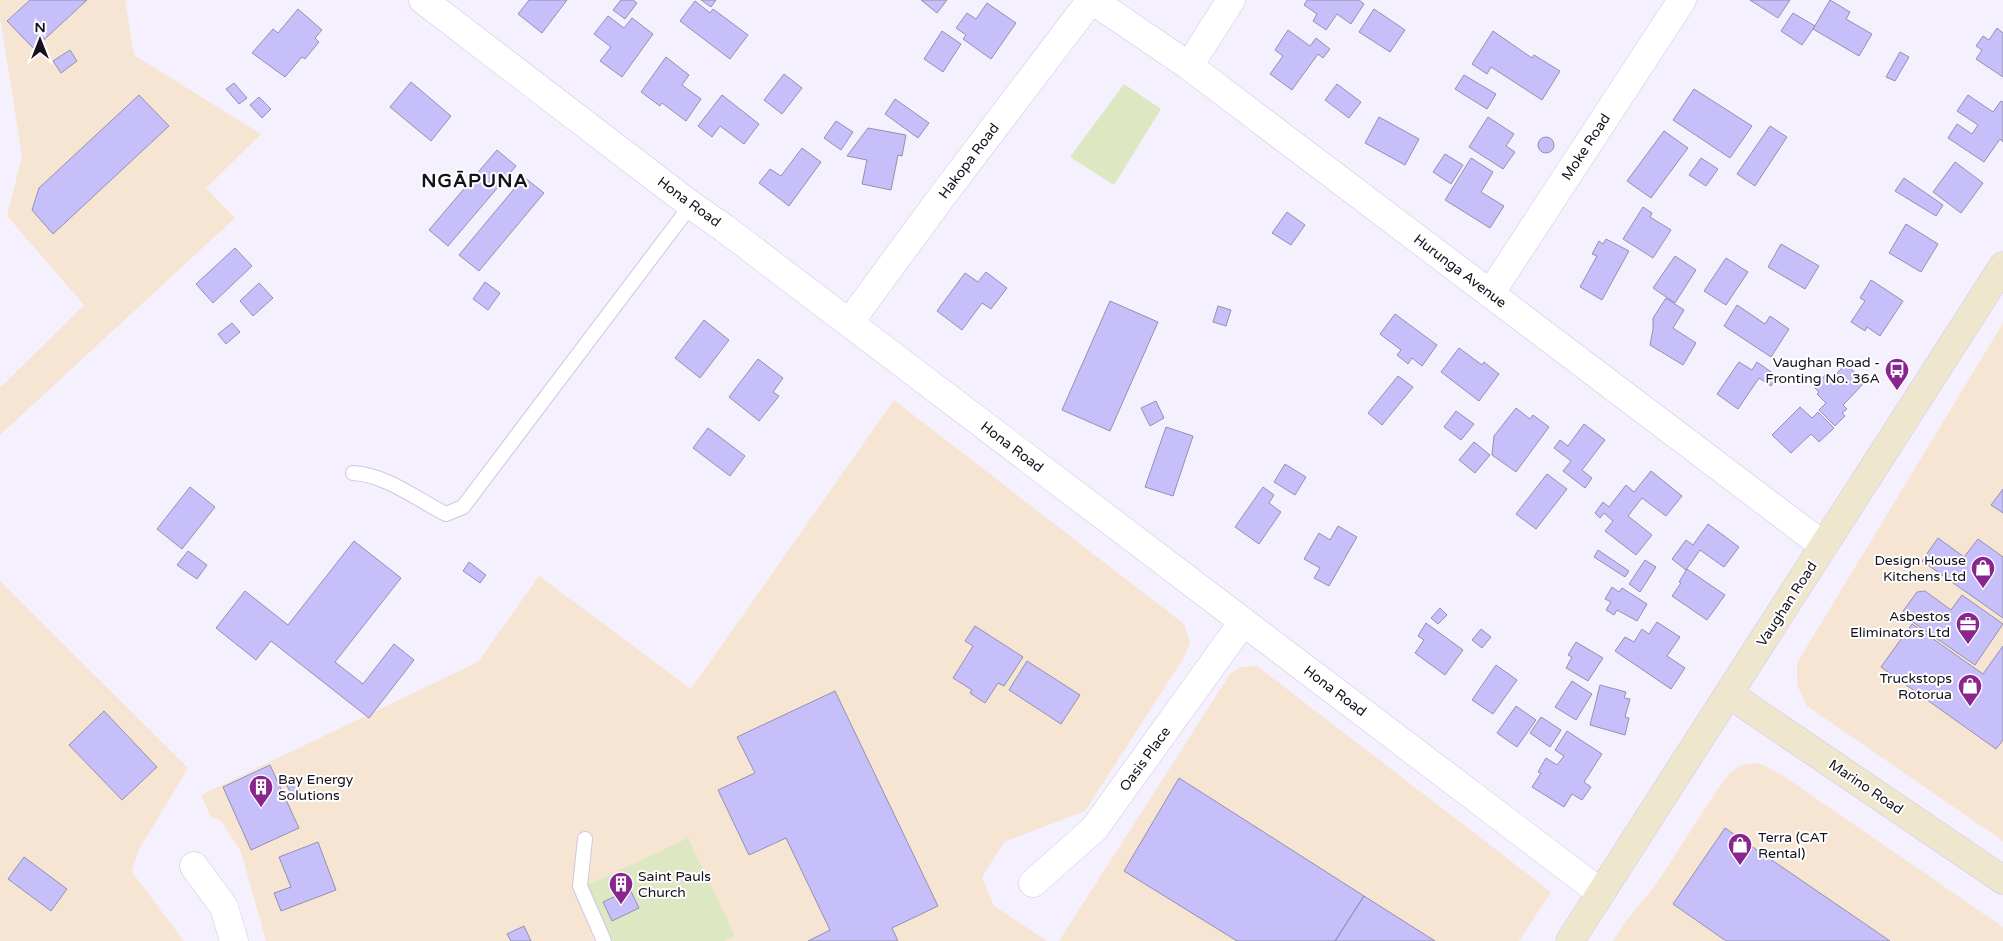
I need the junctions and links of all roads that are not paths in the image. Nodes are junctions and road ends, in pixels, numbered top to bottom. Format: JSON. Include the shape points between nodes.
{"nodes":[{"id":1,"x":424,"y":0,"type":"edge"},
{"id":2,"x":1092,"y":0,"type":"edge"},
{"id":3,"x":1231,"y":0,"type":"edge"},
{"id":4,"x":1682,"y":0,"type":"edge"},
{"id":5,"x":1189,"y":66,"type":"junction"},
{"id":6,"x":691,"y":205,"type":"junction"},
{"id":7,"x":2003,"y":266,"type":"edge"},
{"id":8,"x":1490,"y":294,"type":"junction"},
{"id":9,"x":849,"y":323,"type":"junction"},
{"id":10,"x":353,"y":473,"type":"dead end"},
{"id":11,"x":1824,"y":546,"type":"junction"},
{"id":12,"x":1243,"y":622,"type":"junction"},
{"id":13,"x":1730,"y":693,"type":"junction"},
{"id":14,"x":585,"y":840,"type":"dead end"},
{"id":15,"x":194,"y":866,"type":"dead end"},
{"id":16,"x":2003,"y":880,"type":"edge"},
{"id":17,"x":1033,"y":883,"type":"dead end"},
{"id":18,"x":1601,"y":893,"type":"junction"},
{"id":19,"x":234,"y":941,"type":"edge"},
{"id":20,"x":604,"y":941,"type":"edge"},
{"id":21,"x":1570,"y":941,"type":"edge"}],
"edges":[{"from":1,"to":6,"type":"street","name":"Hona Road"},
{"from":2,"to":5,"type":"street","name":"Hurunga Avenue"},
{"from":2,"to":9,"type":"street","name":"Hakopa Road"},
{"from":3,"to":5,"type":"street"},
{"from":4,"to":8,"type":"street","name":"Moke Road"},
{"from":5,"to":8,"type":"street","name":"Hurunga Avenue"},
{"from":6,"to":9,"type":"street","name":"Hona Road"},
{"from":6,"to":10,"type":"lane","via":[[462,507],[446,514],[411,493],[365,474]]},
{"from":7,"to":11,"type":"street","name":"Vaughan Road"},
{"from":8,"to":11,"type":"street","name":"Hurunga Avenue"},
{"from":9,"to":12,"type":"street","name":"Hona Road"},
{"from":11,"to":13,"type":"street","name":"Vaughan Road"},
{"from":12,"to":17,"type":"street","name":"Oasis Place","via":[[1094,829]]},
{"from":12,"to":18,"type":"street","name":"Hona Road"},
{"from":13,"to":16,"type":"street","name":"Marino Road"},
{"from":13,"to":18,"type":"street","name":"Vaughan Road"},
{"from":14,"to":20,"type":"lane","via":[[580,886]]},
{"from":15,"to":19,"type":"street","via":[[224,908]]},
{"from":18,"to":21,"type":"street","name":"Vaughan Road"}]}
